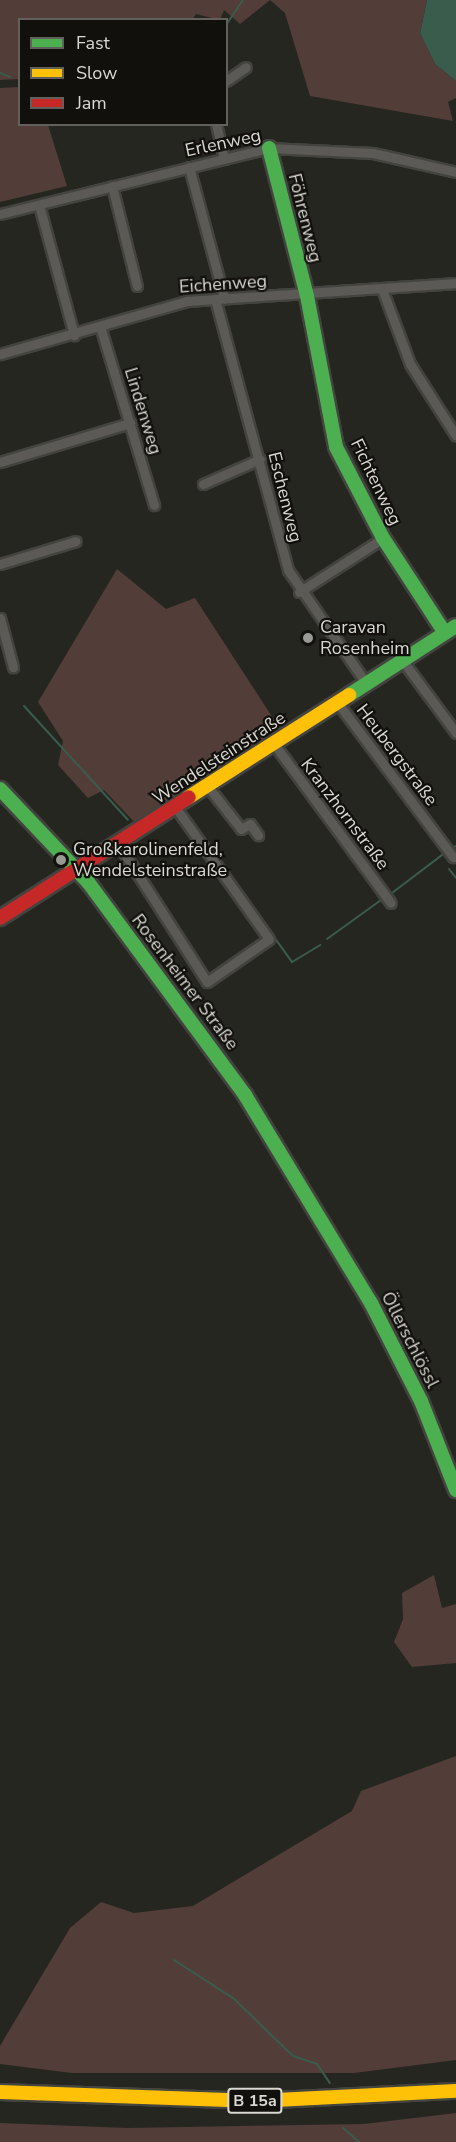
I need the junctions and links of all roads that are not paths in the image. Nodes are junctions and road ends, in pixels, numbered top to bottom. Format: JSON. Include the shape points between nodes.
{"nodes":[{"id":1,"x":246,"y":67,"type":"dead end"},
{"id":2,"x":228,"y":80,"type":"edge"},
{"id":3,"x":216,"y":126,"type":"edge"},
{"id":4,"x":269,"y":148,"type":"junction"},
{"id":5,"x":224,"y":159,"type":"junction"},
{"id":6,"x":189,"y":167,"type":"junction"},
{"id":7,"x":456,"y":171,"type":"edge"},
{"id":8,"x":112,"y":186,"type":"junction"},
{"id":9,"x":39,"y":206,"type":"junction"},
{"id":10,"x":0,"y":214,"type":"edge"},
{"id":11,"x":456,"y":283,"type":"edge"},
{"id":12,"x":137,"y":286,"type":"dead end"},
{"id":13,"x":382,"y":290,"type":"junction"},
{"id":14,"x":307,"y":296,"type":"junction"},
{"id":15,"x":219,"y":298,"type":"junction"},
{"id":16,"x":100,"y":326,"type":"junction"},
{"id":17,"x":74,"y":335,"type":"junction"},
{"id":18,"x":0,"y":354,"type":"edge"},
{"id":19,"x":130,"y":423,"type":"junction"},
{"id":20,"x":456,"y":436,"type":"edge"},
{"id":21,"x":260,"y":459,"type":"junction"},
{"id":22,"x":0,"y":462,"type":"edge"},
{"id":23,"x":203,"y":484,"type":"dead end"},
{"id":24,"x":154,"y":505,"type":"dead end"},
{"id":25,"x":383,"y":538,"type":"junction"},
{"id":26,"x":76,"y":541,"type":"dead end"},
{"id":27,"x":0,"y":564,"type":"edge"},
{"id":28,"x":299,"y":592,"type":"junction"},
{"id":29,"x":0,"y":618,"type":"edge"},
{"id":30,"x":450,"y":629,"type":"edge"},
{"id":31,"x":402,"y":660,"type":"junction"},
{"id":32,"x":13,"y":667,"type":"dead end"},
{"id":33,"x":366,"y":683,"type":"junction"},
{"id":34,"x":337,"y":702,"type":"junction"},
{"id":35,"x":456,"y":733,"type":"edge"},
{"id":36,"x":274,"y":744,"type":"junction"},
{"id":37,"x":209,"y":788,"type":"junction"},
{"id":38,"x":0,"y":789,"type":"edge"},
{"id":39,"x":176,"y":808,"type":"junction"},
{"id":40,"x":258,"y":835,"type":"dead end"},
{"id":41,"x":117,"y":842,"type":"junction"},
{"id":42,"x":453,"y":857,"type":"dead end"},
{"id":43,"x":76,"y":868,"type":"junction"},
{"id":44,"x":391,"y":903,"type":"dead end"},
{"id":45,"x":0,"y":918,"type":"edge"},
{"id":46,"x":320,"y":1213,"type":"joint"},
{"id":47,"x":456,"y":1490,"type":"edge"},
{"id":48,"x":456,"y":2091,"type":"edge"},
{"id":49,"x":0,"y":2092,"type":"edge"}],
"edges":[{"from":1,"to":2,"type":"street"},
{"from":3,"to":5,"type":"street"},
{"from":4,"to":5,"type":"street","name":"Erlenweg"},
{"from":4,"to":7,"type":"street","name":"Erlenweg","via":[[373,153]]},
{"from":4,"to":14,"type":"main road","name":"Föhrenweg"},
{"from":5,"to":6,"type":"street","name":"Erlenweg"},
{"from":6,"to":8,"type":"street","name":"Erlenweg"},
{"from":6,"to":15,"type":"street","name":"Eschenweg"},
{"from":8,"to":9,"type":"street","name":"Erlenweg"},
{"from":8,"to":12,"type":"street"},
{"from":9,"to":10,"type":"street","name":"Erlenweg"},
{"from":9,"to":17,"type":"street"},
{"from":11,"to":13,"type":"street","name":"Eichenweg"},
{"from":13,"to":14,"type":"street","name":"Eichenweg"},
{"from":13,"to":20,"type":"street","via":[[410,364]]},
{"from":14,"to":15,"type":"street","name":"Eichenweg"},
{"from":14,"to":25,"type":"main road","name":"Fichtenweg","via":[[336,447]]},
{"from":15,"to":16,"type":"street","name":"Eichenweg","via":[[187,301]]},
{"from":15,"to":21,"type":"street","name":"Eschenweg"},
{"from":16,"to":17,"type":"street","name":"Eichenweg"},
{"from":16,"to":19,"type":"street","name":"Lindenweg"},
{"from":17,"to":18,"type":"street","name":"Eichenweg"},
{"from":19,"to":22,"type":"street"},
{"from":19,"to":24,"type":"street","name":"Lindenweg"},
{"from":21,"to":23,"type":"street"},
{"from":21,"to":28,"type":"street","name":"Eschenweg","via":[[274,529]]},
{"from":25,"to":28,"type":"street"},
{"from":25,"to":30,"type":"main road","name":"Fichtenweg"},
{"from":26,"to":27,"type":"street"},
{"from":28,"to":33,"type":"street","name":"Eschenweg"},
{"from":29,"to":32,"type":"street"},
{"from":30,"to":31,"type":"main road","name":"Wendelsteinstraße"},
{"from":31,"to":33,"type":"main road","name":"Wendelsteinstraße"},
{"from":31,"to":35,"type":"street"},
{"from":33,"to":34,"type":"main road","name":"Wendelsteinstraße"},
{"from":34,"to":36,"type":"main road","name":"Wendelsteinstraße"},
{"from":34,"to":42,"type":"street","name":"Heubergstraße"},
{"from":36,"to":37,"type":"main road","name":"Wendelsteinstraße"},
{"from":36,"to":44,"type":"street","name":"Kranzhornstraße"},
{"from":37,"to":39,"type":"main road","name":"Wendelsteinstraße"},
{"from":37,"to":40,"type":"street","via":[[241,829],[250,824]]},
{"from":38,"to":43,"type":"main road","name":"Rosenheimer Straße"},
{"from":39,"to":41,"type":"main road","name":"Wendelsteinstraße"},
{"from":39,"to":41,"type":"street","via":[[269,939],[207,982]]},
{"from":41,"to":43,"type":"main road","name":"Wendelsteinstraße"},
{"from":43,"to":45,"type":"main road","name":"Wendelsteinstraße"},
{"from":43,"to":46,"type":"main road","name":"Rosenheimer Straße","via":[[220,1059]]},
{"from":46,"to":47,"type":"main road","name":"Öllerschlössl","via":[[400,1358]]},
{"from":48,"to":49,"type":"main road","number":"B 15a","via":[[256,2101]]}]}
